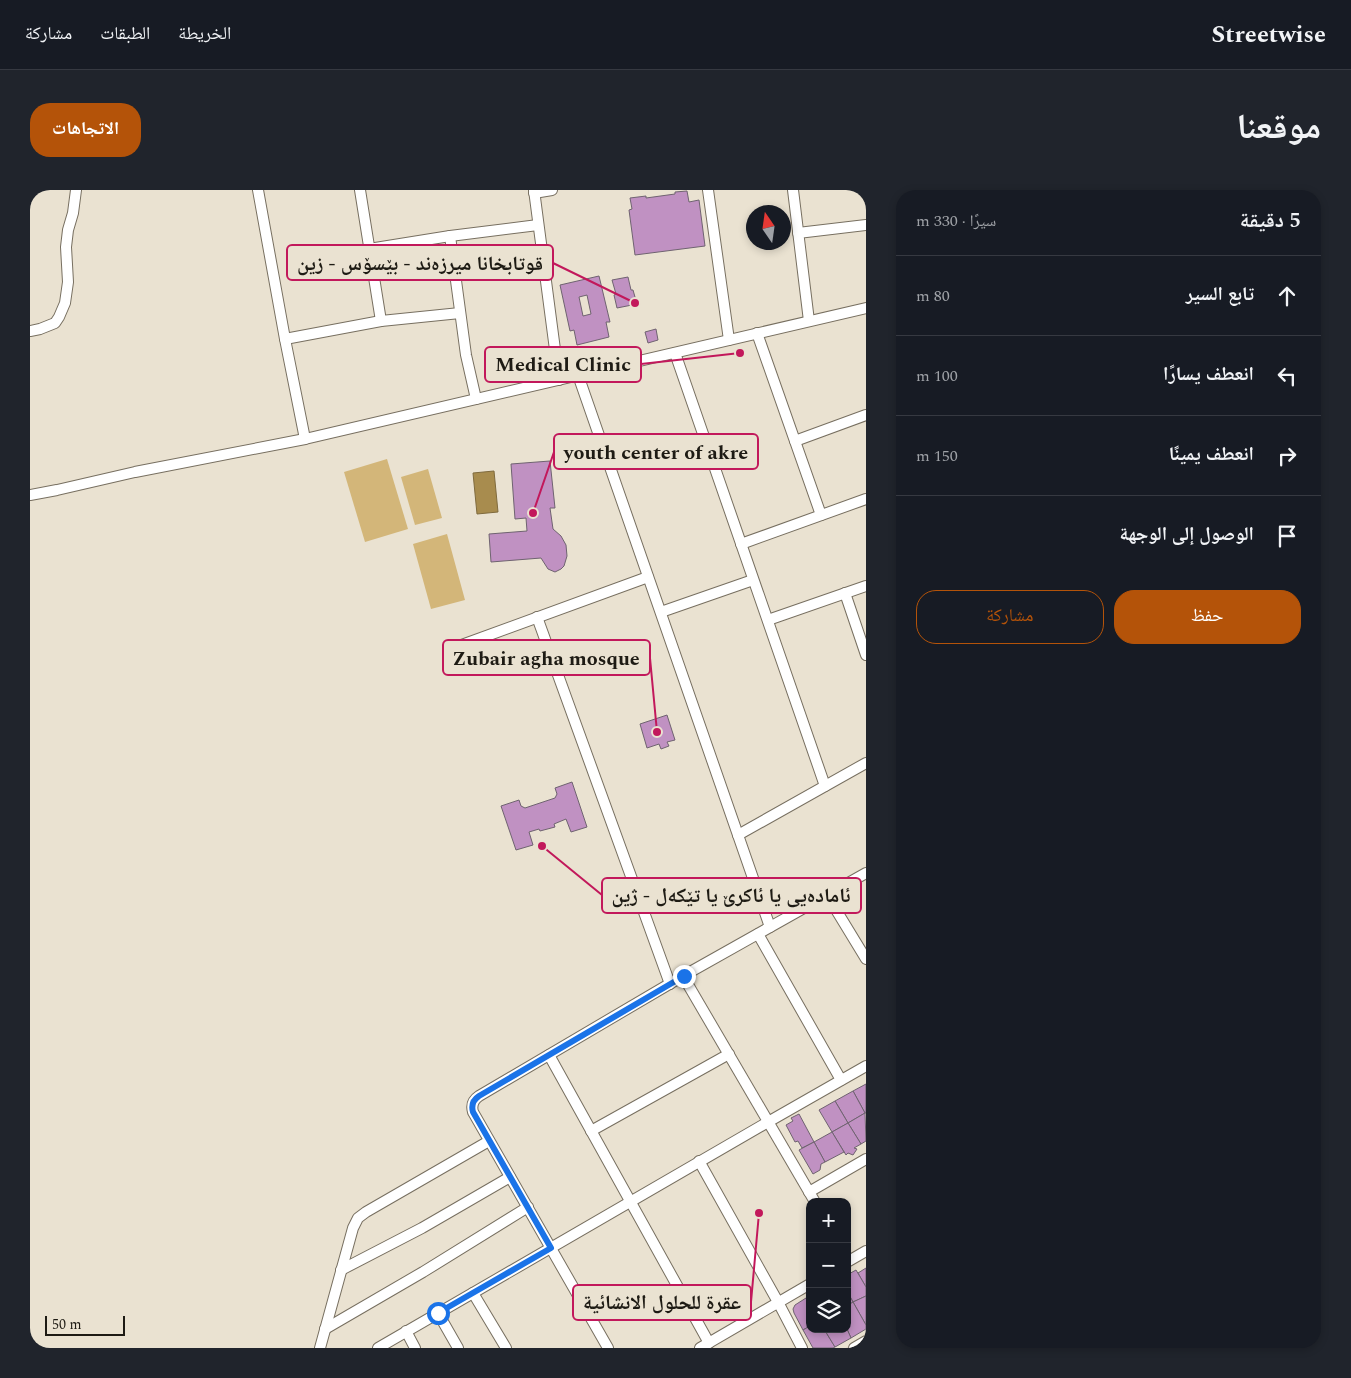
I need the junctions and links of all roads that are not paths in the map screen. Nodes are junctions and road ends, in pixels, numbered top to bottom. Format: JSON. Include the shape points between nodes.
{"nodes":[{"id":1,"x":76,"y":190,"type":"edge"},
{"id":2,"x":258,"y":190,"type":"edge"},
{"id":3,"x":360,"y":190,"type":"edge"},
{"id":4,"x":552,"y":190,"type":"edge"},
{"id":5,"x":708,"y":190,"type":"edge"},
{"id":6,"x":793,"y":190,"type":"edge"},
{"id":7,"x":534,"y":191,"type":"edge"},
{"id":8,"x":538,"y":225,"type":"junction"},
{"id":9,"x":866,"y":225,"type":"edge"},
{"id":10,"x":798,"y":233,"type":"junction"},
{"id":11,"x":450,"y":236,"type":"junction"},
{"id":12,"x":369,"y":249,"type":"junction"},
{"id":13,"x":866,"y":308,"type":"edge"},
{"id":14,"x":460,"y":313,"type":"junction"},
{"id":15,"x":382,"y":321,"type":"junction"},
{"id":16,"x":809,"y":321,"type":"junction"},
{"id":17,"x":30,"y":331,"type":"edge"},
{"id":18,"x":757,"y":334,"type":"junction"},
{"id":19,"x":284,"y":339,"type":"junction"},
{"id":20,"x":729,"y":340,"type":"junction"},
{"id":21,"x":675,"y":353,"type":"junction"},
{"id":22,"x":578,"y":375,"type":"junction"},
{"id":23,"x":558,"y":380,"type":"junction"},
{"id":24,"x":476,"y":399,"type":"junction"},
{"id":25,"x":866,"y":415,"type":"edge"},
{"id":26,"x":305,"y":439,"type":"junction"},
{"id":27,"x":795,"y":441,"type":"junction"},
{"id":28,"x":30,"y":495,"type":"edge"},
{"id":29,"x":866,"y":499,"type":"edge"},
{"id":30,"x":821,"y":515,"type":"junction"},
{"id":31,"x":741,"y":544,"type":"junction"},
{"id":32,"x":648,"y":577,"type":"junction"},
{"id":33,"x":753,"y":580,"type":"junction"},
{"id":34,"x":866,"y":586,"type":"edge"},
{"id":35,"x":845,"y":593,"type":"junction"},
{"id":36,"x":660,"y":612,"type":"junction"},
{"id":37,"x":537,"y":617,"type":"junction"},
{"id":38,"x":768,"y":620,"type":"junction"},
{"id":39,"x":459,"y":646,"type":"dead end"},
{"id":40,"x":866,"y":655,"type":"edge"},
{"id":41,"x":866,"y":763,"type":"edge"},
{"id":42,"x":825,"y":786,"type":"junction"},
{"id":43,"x":738,"y":835,"type":"junction"},
{"id":44,"x":866,"y":873,"type":"edge"},
{"id":45,"x":827,"y":895,"type":"junction"},
{"id":46,"x":770,"y":927,"type":"junction"},
{"id":47,"x":758,"y":934,"type":"junction"},
{"id":48,"x":866,"y":959,"type":"edge"},
{"id":49,"x":684,"y":976,"type":"junction"},
{"id":50,"x":670,"y":984,"type":"junction"},
{"id":51,"x":729,"y":1054,"type":"junction"},
{"id":52,"x":549,"y":1055,"type":"junction"},
{"id":53,"x":866,"y":1066,"type":"edge"},
{"id":54,"x":841,"y":1080,"type":"junction"},
{"id":55,"x":768,"y":1122,"type":"junction"},
{"id":56,"x":591,"y":1131,"type":"junction"},
{"id":57,"x":489,"y":1140,"type":"junction"},
{"id":58,"x":866,"y":1159,"type":"edge"},
{"id":59,"x":700,"y":1162,"type":"junction"},
{"id":60,"x":510,"y":1177,"type":"junction"},
{"id":61,"x":809,"y":1192,"type":"junction"},
{"id":62,"x":813,"y":1198,"type":"edge"},
{"id":63,"x":630,"y":1202,"type":"junction"},
{"id":64,"x":528,"y":1208,"type":"junction"},
{"id":65,"x":551,"y":1248,"type":"junction"},
{"id":66,"x":866,"y":1251,"type":"edge"},
{"id":67,"x":851,"y":1258,"type":"edge"},
{"id":68,"x":342,"y":1270,"type":"junction"},
{"id":69,"x":806,"y":1286,"type":"edge"},
{"id":70,"x":473,"y":1293,"type":"junction"},
{"id":71,"x":778,"y":1302,"type":"junction"},
{"id":72,"x":438,"y":1313,"type":"junction"},
{"id":73,"x":325,"y":1329,"type":"junction"},
{"id":74,"x":406,"y":1332,"type":"junction"},
{"id":75,"x":866,"y":1341,"type":"edge"},
{"id":76,"x":704,"y":1346,"type":"edge"},
{"id":77,"x":320,"y":1348,"type":"edge"},
{"id":78,"x":378,"y":1348,"type":"edge"},
{"id":79,"x":416,"y":1348,"type":"edge"},
{"id":80,"x":458,"y":1348,"type":"edge"},
{"id":81,"x":506,"y":1348,"type":"edge"},
{"id":82,"x":608,"y":1348,"type":"edge"},
{"id":83,"x":802,"y":1348,"type":"edge"},
{"id":84,"x":854,"y":1348,"type":"edge"}],
"edges":[{"from":1,"to":17,"type":"street","via":[[66,247],[68,282],[65,303],[55,323]]},
{"from":2,"to":19,"type":"street"},
{"from":3,"to":12,"type":"street"},
{"from":4,"to":7,"type":"street"},
{"from":5,"to":20,"type":"street"},
{"from":6,"to":10,"type":"street"},
{"from":7,"to":8,"type":"street"},
{"from":8,"to":11,"type":"street"},
{"from":8,"to":23,"type":"street"},
{"from":9,"to":10,"type":"street"},
{"from":10,"to":16,"type":"street"},
{"from":11,"to":12,"type":"street"},
{"from":11,"to":14,"type":"street"},
{"from":12,"to":15,"type":"street"},
{"from":13,"to":16,"type":"street"},
{"from":14,"to":15,"type":"street"},
{"from":14,"to":24,"type":"street"},
{"from":15,"to":19,"type":"street"},
{"from":16,"to":18,"type":"street"},
{"from":18,"to":20,"type":"street"},
{"from":18,"to":27,"type":"street"},
{"from":19,"to":26,"type":"street"},
{"from":20,"to":21,"type":"street"},
{"from":21,"to":22,"type":"street"},
{"from":21,"to":31,"type":"street"},
{"from":22,"to":23,"type":"street"},
{"from":22,"to":32,"type":"street"},
{"from":23,"to":24,"type":"street"},
{"from":24,"to":26,"type":"street"},
{"from":25,"to":27,"type":"street"},
{"from":26,"to":28,"type":"street"},
{"from":27,"to":30,"type":"street"},
{"from":29,"to":30,"type":"street"},
{"from":30,"to":31,"type":"street"},
{"from":31,"to":33,"type":"street"},
{"from":32,"to":36,"type":"street"},
{"from":32,"to":37,"type":"street"},
{"from":33,"to":36,"type":"street"},
{"from":33,"to":38,"type":"street"},
{"from":34,"to":35,"type":"street"},
{"from":35,"to":38,"type":"street"},
{"from":35,"to":40,"type":"street"},
{"from":36,"to":43,"type":"street"},
{"from":37,"to":39,"type":"street"},
{"from":37,"to":50,"type":"street"},
{"from":38,"to":42,"type":"street"},
{"from":41,"to":42,"type":"street"},
{"from":42,"to":43,"type":"street"},
{"from":43,"to":46,"type":"street"},
{"from":44,"to":45,"type":"street"},
{"from":45,"to":46,"type":"street"},
{"from":45,"to":48,"type":"street"},
{"from":46,"to":47,"type":"street"},
{"from":47,"to":49,"type":"street"},
{"from":47,"to":54,"type":"street"},
{"from":49,"to":50,"type":"street"},
{"from":49,"to":51,"type":"street"},
{"from":50,"to":52,"type":"street"},
{"from":51,"to":55,"type":"street"},
{"from":51,"to":56,"type":"street"},
{"from":52,"to":56,"type":"street"},
{"from":52,"to":57,"type":"street","via":[[474,1101],[473,1112]]},
{"from":53,"to":54,"type":"street"},
{"from":54,"to":55,"type":"street"},
{"from":55,"to":59,"type":"street"},
{"from":55,"to":61,"type":"street"},
{"from":56,"to":63,"type":"street"},
{"from":57,"to":60,"type":"street"},
{"from":57,"to":68,"type":"street","via":[[362,1214],[353,1228]]},
{"from":58,"to":61,"type":"street"},
{"from":59,"to":63,"type":"street"},
{"from":59,"to":71,"type":"street"},
{"from":60,"to":64,"type":"street"},
{"from":60,"to":68,"type":"street"},
{"from":61,"to":62,"type":"street"},
{"from":63,"to":65,"type":"street"},
{"from":63,"to":76,"type":"street"},
{"from":64,"to":65,"type":"street"},
{"from":64,"to":73,"type":"street"},
{"from":65,"to":70,"type":"street"},
{"from":65,"to":82,"type":"street"},
{"from":66,"to":67,"type":"street"},
{"from":68,"to":73,"type":"street"},
{"from":69,"to":71,"type":"street"},
{"from":70,"to":72,"type":"street"},
{"from":70,"to":81,"type":"street"},
{"from":71,"to":76,"type":"street"},
{"from":71,"to":83,"type":"street"},
{"from":72,"to":74,"type":"street"},
{"from":72,"to":80,"type":"street"},
{"from":73,"to":77,"type":"street"},
{"from":74,"to":78,"type":"street"},
{"from":74,"to":79,"type":"street"},
{"from":75,"to":84,"type":"street"}]}
